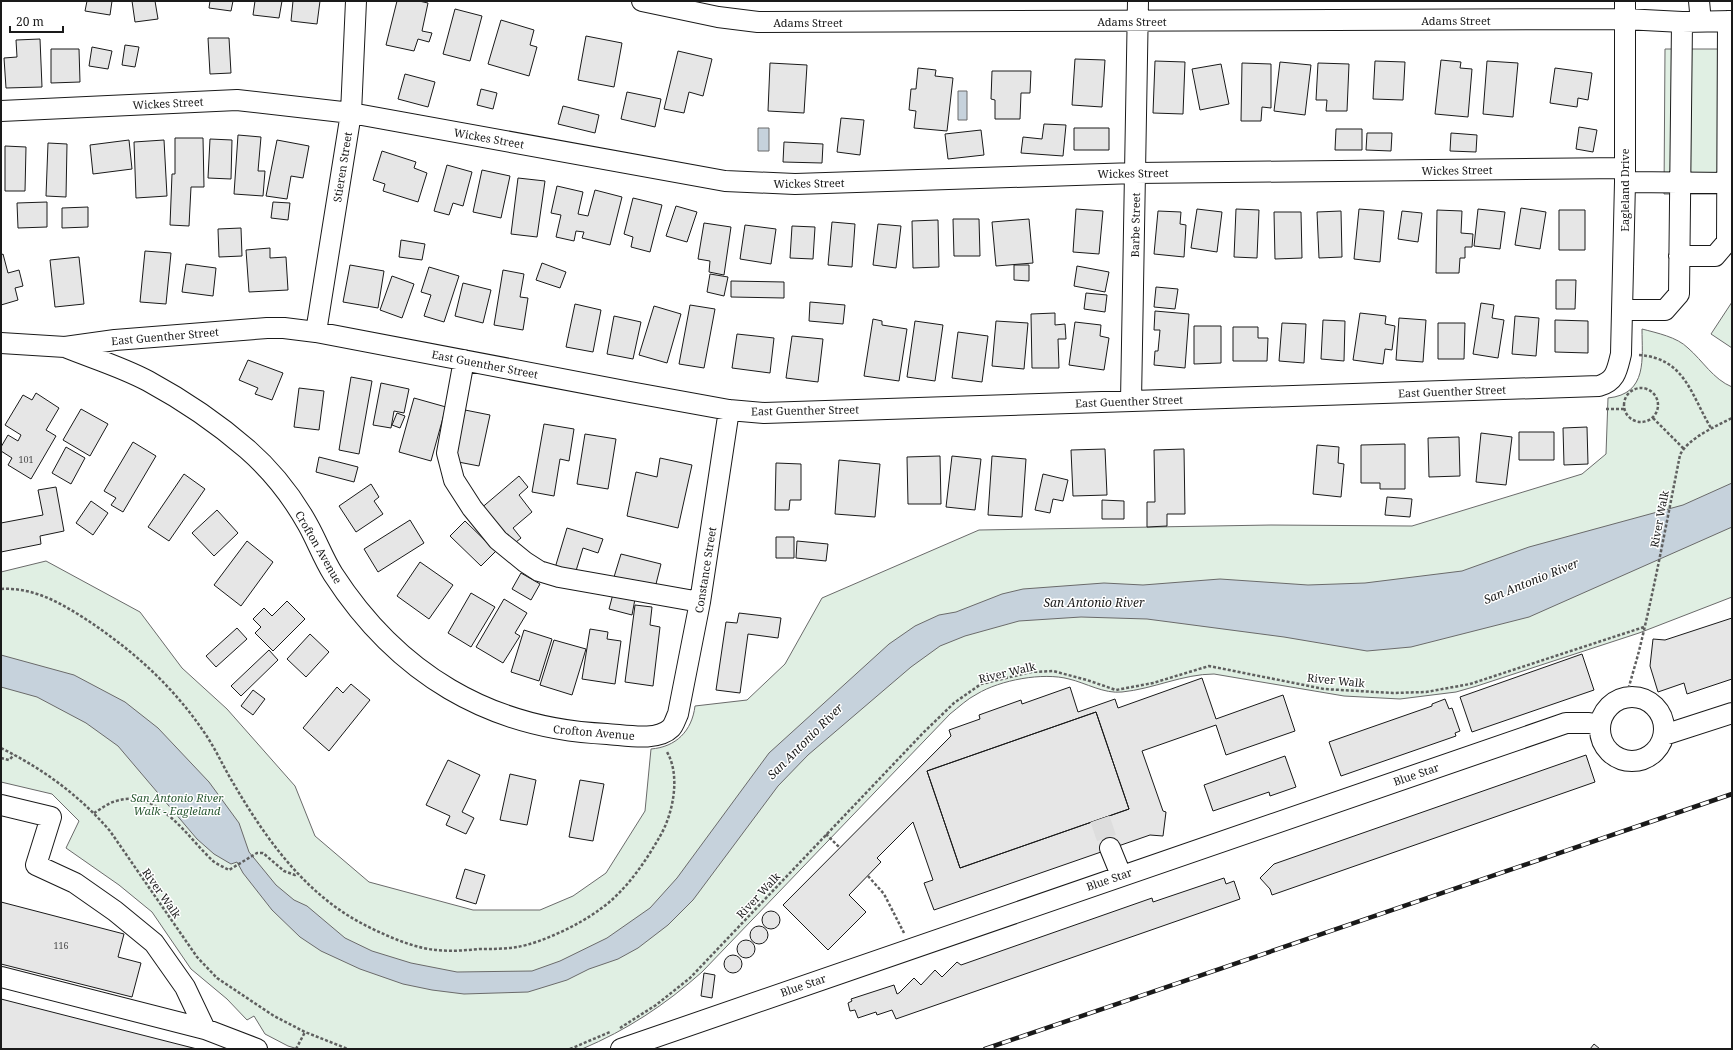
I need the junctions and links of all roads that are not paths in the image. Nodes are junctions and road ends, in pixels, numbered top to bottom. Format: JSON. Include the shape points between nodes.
{"nodes":[{"id":1,"x":356,"y":1,"type":"edge"},
{"id":2,"x":642,"y":1,"type":"edge"},
{"id":3,"x":1138,"y":1,"type":"edge"},
{"id":4,"x":1699,"y":1,"type":"edge"},
{"id":5,"x":1625,"y":10,"type":"edge"},
{"id":6,"x":1730,"y":21,"type":"edge"},
{"id":7,"x":1138,"y":22,"type":"junction"},
{"id":8,"x":1691,"y":22,"type":"junction"},
{"id":9,"x":1,"y":111,"type":"edge"},
{"id":10,"x":351,"y":113,"type":"junction"},
{"id":11,"x":1136,"y":173,"type":"junction"},
{"id":12,"x":1624,"y":175,"type":"junction"},
{"id":13,"x":1680,"y":182,"type":"junction"},
{"id":14,"x":1729,"y":183,"type":"edge"},
{"id":15,"x":1679,"y":256,"type":"junction"},
{"id":16,"x":1623,"y":310,"type":"junction"},
{"id":17,"x":316,"y":332,"type":"junction"},
{"id":18,"x":1,"y":343,"type":"edge"},
{"id":19,"x":65,"y":347,"type":"junction"},
{"id":20,"x":464,"y":360,"type":"junction"},
{"id":21,"x":1614,"y":378,"type":"joint"},
{"id":22,"x":1130,"y":401,"type":"junction"},
{"id":23,"x":729,"y":410,"type":"junction"},
{"id":24,"x":700,"y":602,"type":"junction"},
{"id":25,"x":1732,"y":713,"type":"edge"},
{"id":26,"x":1600,"y":725,"type":"junction"},
{"id":27,"x":672,"y":727,"type":"joint"},
{"id":28,"x":1664,"y":734,"type":"junction"},
{"id":29,"x":1,"y":805,"type":"edge"},
{"id":30,"x":1110,"y":848,"type":"tunnel mouth"},
{"id":31,"x":1120,"y":876,"type":"junction"},
{"id":32,"x":1,"y":977,"type":"edge"},
{"id":33,"x":205,"y":1029,"type":"junction"},
{"id":34,"x":257,"y":1049,"type":"edge"},
{"id":35,"x":621,"y":1049,"type":"edge"}],
"edges":[{"from":1,"to":10,"type":"street","name":"Stieren Street"},
{"from":2,"to":7,"type":"street","name":"Adams Street","via":[[718,17],[758,22]]},
{"from":3,"to":7,"type":"street","name":"Barbe Street"},
{"from":4,"to":8,"type":"street"},
{"from":5,"to":7,"type":"street","name":"Adams Street"},
{"from":5,"to":8,"type":"street","name":"Adams Street"},
{"from":5,"to":12,"type":"street","name":"Eagleland Drive"},
{"from":6,"to":8,"type":"street","name":"Adams Street"},
{"from":6,"to":14,"type":"street"},
{"from":7,"to":11,"type":"street","name":"Barbe Street"},
{"from":8,"to":13,"type":"street"},
{"from":9,"to":10,"type":"street","name":"Wickes Street","via":[[237,100]]},
{"from":10,"to":11,"type":"street","name":"Wickes Street","via":[[725,181],[794,184]]},
{"from":10,"to":17,"type":"street","name":"Stieren Street"},
{"from":11,"to":12,"type":"street","name":"Wickes Street"},
{"from":11,"to":22,"type":"street","name":"Barbe Street"},
{"from":12,"to":13,"type":"street","name":"Wickes Street"},
{"from":12,"to":16,"type":"street","name":"Eagleland Drive"},
{"from":13,"to":14,"type":"street","name":"Wickes Street"},
{"from":13,"to":15,"type":"street"},
{"from":14,"to":15,"type":"street","via":[[1726,242],[1715,256]]},
{"from":15,"to":16,"type":"street","via":[[1679,294],[1665,310]]},
{"from":16,"to":21,"type":"street","name":"Eagleland Drive","via":[[1621,354]]},
{"from":17,"to":19,"type":"street","name":"East Guenther Street","via":[[267,328],[115,340]]},
{"from":17,"to":20,"type":"street","name":"East Guenther Street"},
{"from":18,"to":19,"type":"street","name":"East Guenther Street"},
{"from":19,"to":27,"type":"street","name":"Crofton Avenue","via":[[147,380],[214,422],[249,451],[295,504],[332,571],[366,618],[402,654],[427,675],[455,693],[508,717],[546,728],[578,733],[640,736],[658,735]]},
{"from":20,"to":23,"type":"street","name":"East Guenther Street"},
{"from":20,"to":24,"type":"street","via":[[447,453],[454,480],[472,508],[498,540],[525,562],[546,573]]},
{"from":21,"to":22,"type":"street","name":"East Guenther Street","via":[[1599,386]]},
{"from":22,"to":23,"type":"street","name":"East Guenther Street","via":[[764,413]]},
{"from":23,"to":24,"type":"street","name":"Constance Street"},
{"from":24,"to":27,"type":"street","name":"Constance Street","via":[[678,714]]},
{"from":25,"to":28,"type":"street"},
{"from":26,"to":28,"type":"street","via":[[1606,749],[1612,755],[1627,761],[1651,755],[1657,750]]},
{"from":26,"to":28,"type":"street","via":[[1606,710],[1618,700],[1641,699],[1654,706],[1662,719]]},
{"from":26,"to":31,"type":"street","name":"Blue Star","via":[[1566,723]]},
{"from":29,"to":33,"type":"street","via":[[51,816],[36,865],[75,883],[116,911],[154,943],[185,987]]},
{"from":30,"to":31,"type":"street"},
{"from":31,"to":35,"type":"street","name":"Blue Star"},
{"from":32,"to":33,"type":"street"},
{"from":33,"to":34,"type":"street"}]}
